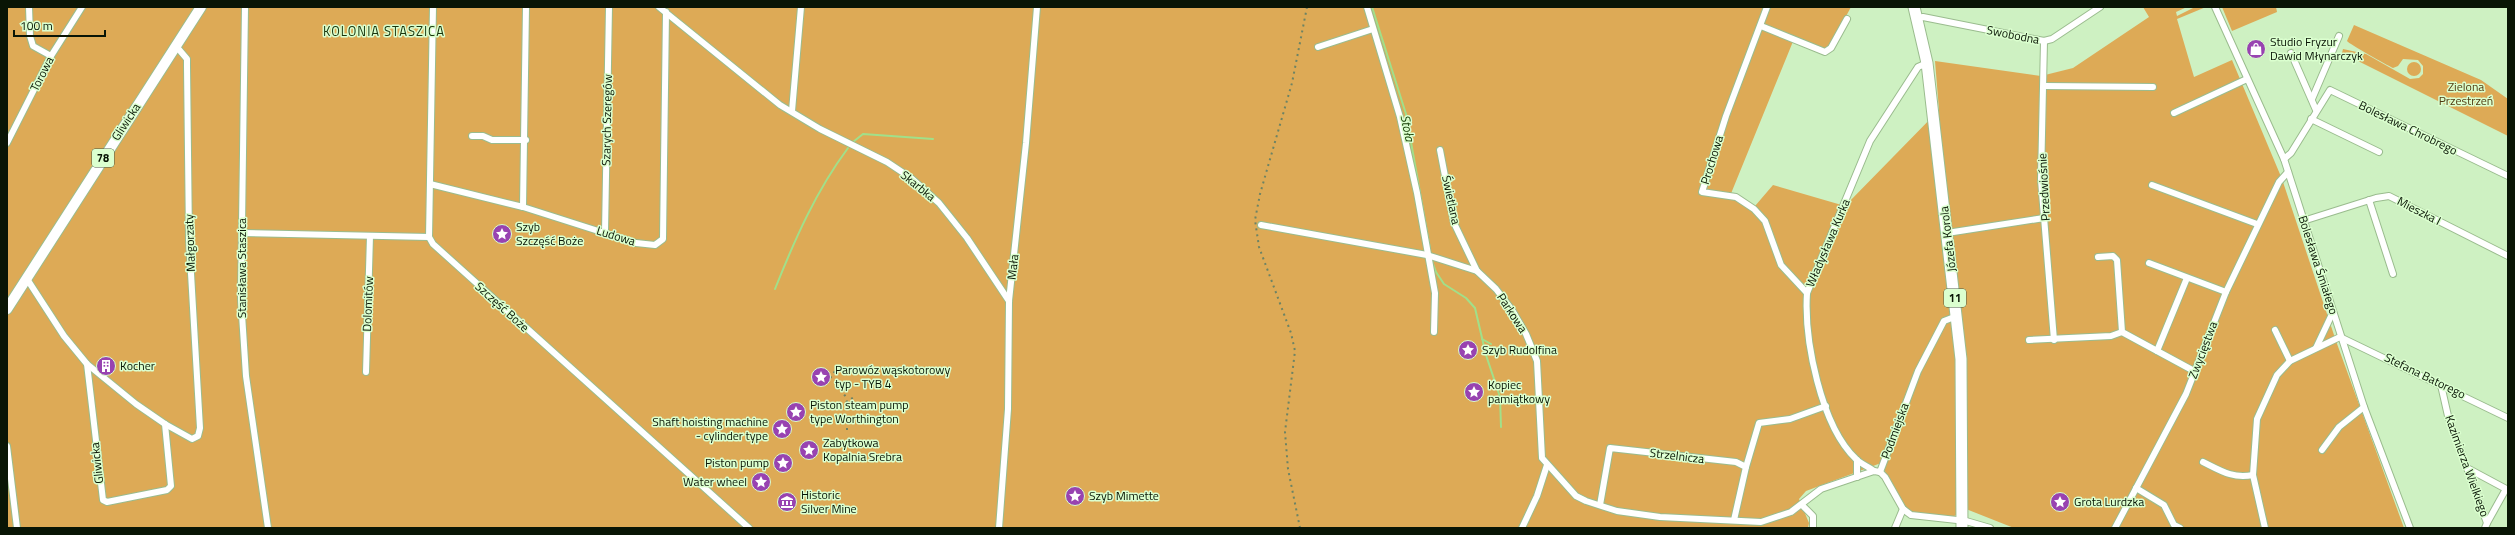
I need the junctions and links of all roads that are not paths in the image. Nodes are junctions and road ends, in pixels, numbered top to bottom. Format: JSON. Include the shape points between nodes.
{"nodes":[{"id":1,"x":29,"y":7,"type":"edge"},
{"id":2,"x":82,"y":7,"type":"edge"},
{"id":3,"x":201,"y":7,"type":"edge"},
{"id":4,"x":245,"y":7,"type":"edge"},
{"id":5,"x":433,"y":7,"type":"edge"},
{"id":6,"x":526,"y":7,"type":"edge"},
{"id":7,"x":609,"y":7,"type":"edge"},
{"id":8,"x":659,"y":7,"type":"edge"},
{"id":9,"x":801,"y":7,"type":"edge"},
{"id":10,"x":1037,"y":7,"type":"edge"},
{"id":11,"x":1367,"y":7,"type":"edge"},
{"id":12,"x":1767,"y":7,"type":"edge"},
{"id":13,"x":1914,"y":7,"type":"edge"},
{"id":14,"x":2100,"y":7,"type":"edge"},
{"id":15,"x":2215,"y":7,"type":"edge"},
{"id":16,"x":666,"y":12,"type":"junction"},
{"id":17,"x":1917,"y":18,"type":"junction"},
{"id":18,"x":1847,"y":19,"type":"dead end"},
{"id":19,"x":1761,"y":26,"type":"junction"},
{"id":20,"x":1373,"y":29,"type":"junction"},
{"id":21,"x":2339,"y":36,"type":"dead end"},
{"id":22,"x":2044,"y":41,"type":"junction"},
{"id":23,"x":176,"y":46,"type":"junction"},
{"id":24,"x":1318,"y":47,"type":"dead end"},
{"id":25,"x":2291,"y":53,"type":"dead end"},
{"id":26,"x":51,"y":56,"type":"junction"},
{"id":27,"x":1927,"y":63,"type":"junction"},
{"id":28,"x":2247,"y":79,"type":"junction"},
{"id":29,"x":2044,"y":86,"type":"junction"},
{"id":30,"x":2153,"y":87,"type":"dead end"},
{"id":31,"x":2312,"y":99,"type":"junction"},
{"id":32,"x":2316,"y":110,"type":"junction"},
{"id":33,"x":792,"y":111,"type":"junction"},
{"id":34,"x":2174,"y":113,"type":"dead end"},
{"id":35,"x":2311,"y":119,"type":"junction"},
{"id":36,"x":472,"y":136,"type":"dead end"},
{"id":37,"x":526,"y":140,"type":"junction"},
{"id":38,"x":7,"y":142,"type":"edge"},
{"id":39,"x":1440,"y":150,"type":"dead end"},
{"id":40,"x":2379,"y":152,"type":"dead end"},
{"id":41,"x":2284,"y":159,"type":"junction"},
{"id":42,"x":2288,"y":172,"type":"junction"},
{"id":43,"x":2508,"y":176,"type":"edge"},
{"id":44,"x":430,"y":184,"type":"junction"},
{"id":45,"x":2152,"y":185,"type":"dead end"},
{"id":46,"x":2369,"y":200,"type":"junction"},
{"id":47,"x":523,"y":207,"type":"junction"},
{"id":48,"x":2044,"y":218,"type":"junction"},
{"id":49,"x":2303,"y":221,"type":"junction"},
{"id":50,"x":2257,"y":224,"type":"junction"},
{"id":51,"x":1261,"y":225,"type":"dead end"},
{"id":52,"x":605,"y":232,"type":"junction"},
{"id":53,"x":242,"y":233,"type":"junction"},
{"id":54,"x":1947,"y":233,"type":"junction"},
{"id":55,"x":370,"y":236,"type":"junction"},
{"id":56,"x":429,"y":237,"type":"junction"},
{"id":57,"x":1427,"y":255,"type":"junction"},
{"id":58,"x":2508,"y":256,"type":"edge"},
{"id":59,"x":2098,"y":257,"type":"dead end"},
{"id":60,"x":2149,"y":263,"type":"dead end"},
{"id":61,"x":1477,"y":271,"type":"junction"},
{"id":62,"x":2393,"y":274,"type":"dead end"},
{"id":63,"x":27,"y":278,"type":"junction"},
{"id":64,"x":2187,"y":278,"type":"junction"},
{"id":65,"x":2226,"y":292,"type":"junction"},
{"id":66,"x":1807,"y":293,"type":"junction"},
{"id":67,"x":1009,"y":301,"type":"junction"},
{"id":68,"x":7,"y":309,"type":"edge"},
{"id":69,"x":2333,"y":312,"type":"junction"},
{"id":70,"x":1957,"y":316,"type":"junction"},
{"id":71,"x":2275,"y":330,"type":"dead end"},
{"id":72,"x":1434,"y":332,"type":"dead end"},
{"id":73,"x":2122,"y":332,"type":"junction"},
{"id":74,"x":2054,"y":336,"type":"junction"},
{"id":75,"x":2340,"y":337,"type":"junction"},
{"id":76,"x":2029,"y":340,"type":"dead end"},
{"id":77,"x":2316,"y":348,"type":"junction"},
{"id":78,"x":2157,"y":351,"type":"junction"},
{"id":79,"x":2290,"y":362,"type":"junction"},
{"id":80,"x":87,"y":364,"type":"junction"},
{"id":81,"x":2194,"y":371,"type":"junction"},
{"id":82,"x":366,"y":372,"type":"dead end"},
{"id":83,"x":2441,"y":385,"type":"junction"},
{"id":84,"x":1826,"y":406,"type":"junction"},
{"id":85,"x":2364,"y":407,"type":"junction"},
{"id":86,"x":2508,"y":418,"type":"edge"},
{"id":87,"x":165,"y":424,"type":"junction"},
{"id":88,"x":7,"y":446,"type":"edge"},
{"id":89,"x":2322,"y":450,"type":"dead end"},
{"id":90,"x":1857,"y":460,"type":"junction"},
{"id":91,"x":2203,"y":462,"type":"dead end"},
{"id":92,"x":1546,"y":466,"type":"junction"},
{"id":93,"x":1746,"y":467,"type":"junction"},
{"id":94,"x":2467,"y":468,"type":"junction"},
{"id":95,"x":1877,"y":471,"type":"junction"},
{"id":96,"x":2253,"y":475,"type":"junction"},
{"id":97,"x":1856,"y":477,"type":"junction"},
{"id":98,"x":2136,"y":488,"type":"junction"},
{"id":99,"x":2507,"y":489,"type":"edge"},
{"id":100,"x":1600,"y":505,"type":"junction"},
{"id":101,"x":1802,"y":505,"type":"junction"},
{"id":102,"x":1903,"y":508,"type":"junction"},
{"id":103,"x":1734,"y":520,"type":"junction"},
{"id":104,"x":1962,"y":525,"type":"edge"},
{"id":105,"x":2486,"y":526,"type":"edge"},
{"id":106,"x":18,"y":528,"type":"edge"},
{"id":107,"x":268,"y":528,"type":"edge"},
{"id":108,"x":749,"y":528,"type":"edge"},
{"id":109,"x":999,"y":528,"type":"edge"},
{"id":110,"x":1522,"y":528,"type":"edge"},
{"id":111,"x":1813,"y":528,"type":"edge"},
{"id":112,"x":1895,"y":528,"type":"edge"},
{"id":113,"x":1990,"y":528,"type":"edge"},
{"id":114,"x":2115,"y":528,"type":"edge"},
{"id":115,"x":2180,"y":528,"type":"edge"},
{"id":116,"x":2265,"y":528,"type":"edge"},
{"id":117,"x":2410,"y":528,"type":"edge"}],
"edges":[{"from":1,"to":26,"type":"street","via":[[33,46]]},
{"from":2,"to":26,"type":"street","name":"Torowa"},
{"from":3,"to":23,"type":"main road","name":"Gliwicka","number":"78"},
{"from":4,"to":53,"type":"street","name":"Stanisława Staszica"},
{"from":5,"to":44,"type":"street"},
{"from":6,"to":37,"type":"street"},
{"from":7,"to":52,"type":"street","name":"Szarych Szeregów"},
{"from":8,"to":16,"type":"street","name":"Skarbka"},
{"from":9,"to":33,"type":"street"},
{"from":10,"to":67,"type":"street","name":"Mała"},
{"from":11,"to":20,"type":"street"},
{"from":12,"to":19,"type":"street","name":"Prochowa"},
{"from":13,"to":17,"type":"highway","name":"Józefa Korola","number":"11"},
{"from":14,"to":22,"type":"street","name":"Swobodna","via":[[2052,39]]},
{"from":15,"to":28,"type":"street","name":"Bolesława Śmiałego"},
{"from":16,"to":33,"type":"street","name":"Skarbka","via":[[760,90]]},
{"from":16,"to":52,"type":"street","name":"Ludowa","via":[[663,239],[655,245]]},
{"from":17,"to":22,"type":"street","name":"Swobodna","via":[[1923,17]]},
{"from":17,"to":27,"type":"highway","name":"Józefa Korola","number":"11"},
{"from":18,"to":19,"type":"street","via":[[1831,48],[1825,52]]},
{"from":19,"to":66,"type":"street","name":"Prochowa","via":[[1726,116],[1702,192],[1736,197],[1754,209],[1765,221],[1781,265]]},
{"from":20,"to":24,"type":"street"},
{"from":20,"to":57,"type":"street","via":[[1400,116],[1417,193]]},
{"from":21,"to":31,"type":"street"},
{"from":22,"to":29,"type":"street","name":"Przedwiośnie"},
{"from":23,"to":63,"type":"main road","name":"Gliwicka","number":"78"},
{"from":23,"to":87,"type":"street","name":"Małgorzaty","via":[[187,59],[189,239],[200,428],[198,436],[192,439]]},
{"from":25,"to":31,"type":"street"},
{"from":26,"to":38,"type":"street","name":"Torowa"},
{"from":27,"to":54,"type":"highway","name":"Józefa Korola","number":"11"},
{"from":27,"to":66,"type":"street","name":"Władysława Kurka","via":[[1918,67],[1870,141]]},
{"from":28,"to":34,"type":"street"},
{"from":28,"to":41,"type":"street","name":"Bolesława Śmiałego"},
{"from":29,"to":30,"type":"street"},
{"from":29,"to":48,"type":"street","name":"Przedwiośnie","via":[[2041,180]]},
{"from":31,"to":32,"type":"street"},
{"from":32,"to":35,"type":"street","name":"Bolesława Chrobrego"},
{"from":32,"to":43,"type":"street","name":"Bolesława Chrobrego","via":[[2331,90]]},
{"from":33,"to":67,"type":"street","name":"Skarbka","via":[[820,129],[886,162],[911,178],[940,203]]},
{"from":35,"to":40,"type":"street"},
{"from":35,"to":41,"type":"street","name":"Bolesława Chrobrego","via":[[2291,153]]},
{"from":36,"to":37,"type":"street","via":[[483,136],[492,140]]},
{"from":37,"to":47,"type":"street"},
{"from":39,"to":61,"type":"street","name":"Świetlana","via":[[1454,223]]},
{"from":41,"to":42,"type":"street","name":"Bolesława Śmiałego"},
{"from":42,"to":49,"type":"street","name":"Bolesława Śmiałego"},
{"from":42,"to":50,"type":"street","name":"Zwycięstwa","via":[[2279,182]]},
{"from":44,"to":47,"type":"street","name":"Ludowa"},
{"from":44,"to":56,"type":"street"},
{"from":45,"to":50,"type":"street"},
{"from":46,"to":49,"type":"street","name":"Mieszka I"},
{"from":46,"to":58,"type":"street","name":"Mieszka I","via":[[2383,196],[2392,197]]},
{"from":46,"to":62,"type":"street"},
{"from":47,"to":52,"type":"street","name":"Ludowa"},
{"from":48,"to":54,"type":"street"},
{"from":48,"to":74,"type":"street","name":"Przedwiośnie"},
{"from":49,"to":69,"type":"street","name":"Bolesława Śmiałego"},
{"from":50,"to":65,"type":"street","name":"Zwycięstwa"},
{"from":51,"to":57,"type":"street","name":"Parkowa"},
{"from":53,"to":55,"type":"street"},
{"from":53,"to":107,"type":"street","name":"Stanisława Staszica","via":[[241,299],[246,376]]},
{"from":54,"to":70,"type":"highway","name":"Józefa Korola","number":"11"},
{"from":55,"to":56,"type":"street"},
{"from":55,"to":82,"type":"street","name":"Dolomitów"},
{"from":56,"to":108,"type":"street","name":"Szczęść Boże","via":[[433,244]]},
{"from":57,"to":61,"type":"street","name":"Parkowa"},
{"from":57,"to":72,"type":"street","via":[[1435,293]]},
{"from":59,"to":73,"type":"street","via":[[2113,256],[2118,260]]},
{"from":60,"to":64,"type":"street"},
{"from":61,"to":92,"type":"street","name":"Parkowa","via":[[1496,289],[1512,310],[1526,334],[1537,362],[1540,444]]},
{"from":63,"to":68,"type":"main road","name":"Gliwicka","number":"78"},
{"from":63,"to":80,"type":"street","via":[[64,336]]},
{"from":64,"to":65,"type":"street"},
{"from":64,"to":78,"type":"street"},
{"from":65,"to":81,"type":"street","name":"Zwycięstwa"},
{"from":66,"to":84,"type":"street","name":"Władysława Kurka","via":[[1806,312],[1812,367]]},
{"from":67,"to":109,"type":"street","name":"Mała","via":[[1008,409]]},
{"from":69,"to":75,"type":"street","name":"Bolesława Śmiałego"},
{"from":69,"to":77,"type":"street"},
{"from":70,"to":95,"type":"street","name":"Podmiejska","via":[[1944,321],[1918,371]]},
{"from":70,"to":104,"type":"highway","name":"Józefa Korola","number":"11","via":[[1962,369]]},
{"from":71,"to":79,"type":"street"},
{"from":73,"to":74,"type":"street","via":[[2111,336]]},
{"from":73,"to":78,"type":"street"},
{"from":74,"to":76,"type":"street"},
{"from":75,"to":77,"type":"street"},
{"from":75,"to":83,"type":"street","name":"Stefana Batorego"},
{"from":75,"to":85,"type":"street","name":"Bolesława Śmiałego"},
{"from":77,"to":79,"type":"street"},
{"from":78,"to":81,"type":"street"},
{"from":79,"to":96,"type":"street","via":[[2277,375],[2256,419]]},
{"from":80,"to":87,"type":"street"},
{"from":80,"to":87,"type":"street","name":"Gliwicka","via":[[103,500],[107,502],[167,490],[171,486]]},
{"from":81,"to":98,"type":"street","name":"Zwycięstwa","via":[[2186,394]]},
{"from":83,"to":86,"type":"street","name":"Stefana Batorego"},
{"from":83,"to":94,"type":"street","name":"Kazimierza Wielkiego","via":[[2448,416]]},
{"from":84,"to":90,"type":"street","name":"Władysława Kurka","via":[[1840,439]]},
{"from":84,"to":93,"type":"street","via":[[1790,419],[1759,423]]},
{"from":85,"to":89,"type":"street","via":[[2339,427]]},
{"from":85,"to":117,"type":"street","name":"Bolesława Śmiałego"},
{"from":88,"to":106,"type":"street"},
{"from":90,"to":95,"type":"street","name":"Władysława Kurka"},
{"from":90,"to":97,"type":"street"},
{"from":91,"to":96,"type":"street","via":[[2231,476]]},
{"from":92,"to":100,"type":"street","via":[[1576,496]]},
{"from":92,"to":110,"type":"street","via":[[1537,496]]},
{"from":93,"to":100,"type":"street","name":"Strzelnicza","via":[[1736,462],[1610,448]]},
{"from":93,"to":103,"type":"street"},
{"from":94,"to":99,"type":"street"},
{"from":94,"to":105,"type":"street","name":"Kazimierza Wielkiego"},
{"from":95,"to":97,"type":"street","name":"Podmiejska"},
{"from":95,"to":102,"type":"street","via":[[1885,477]]},
{"from":96,"to":116,"type":"street"},
{"from":97,"to":101,"type":"street","name":"Podmiejska","via":[[1821,489]]},
{"from":98,"to":114,"type":"street","name":"Zwycięstwa"},
{"from":98,"to":115,"type":"street","via":[[2164,505],[2174,525]]},
{"from":99,"to":105,"type":"street","name":"Kazimierza Wielkiego"},
{"from":100,"to":103,"type":"street","via":[[1617,511],[1660,517]]},
{"from":101,"to":103,"type":"street","via":[[1791,512],[1761,522]]},
{"from":101,"to":111,"type":"street","via":[[1813,516]]},
{"from":102,"to":104,"type":"street","via":[[1918,517]]},
{"from":102,"to":112,"type":"street"},
{"from":104,"to":113,"type":"street"}]}
